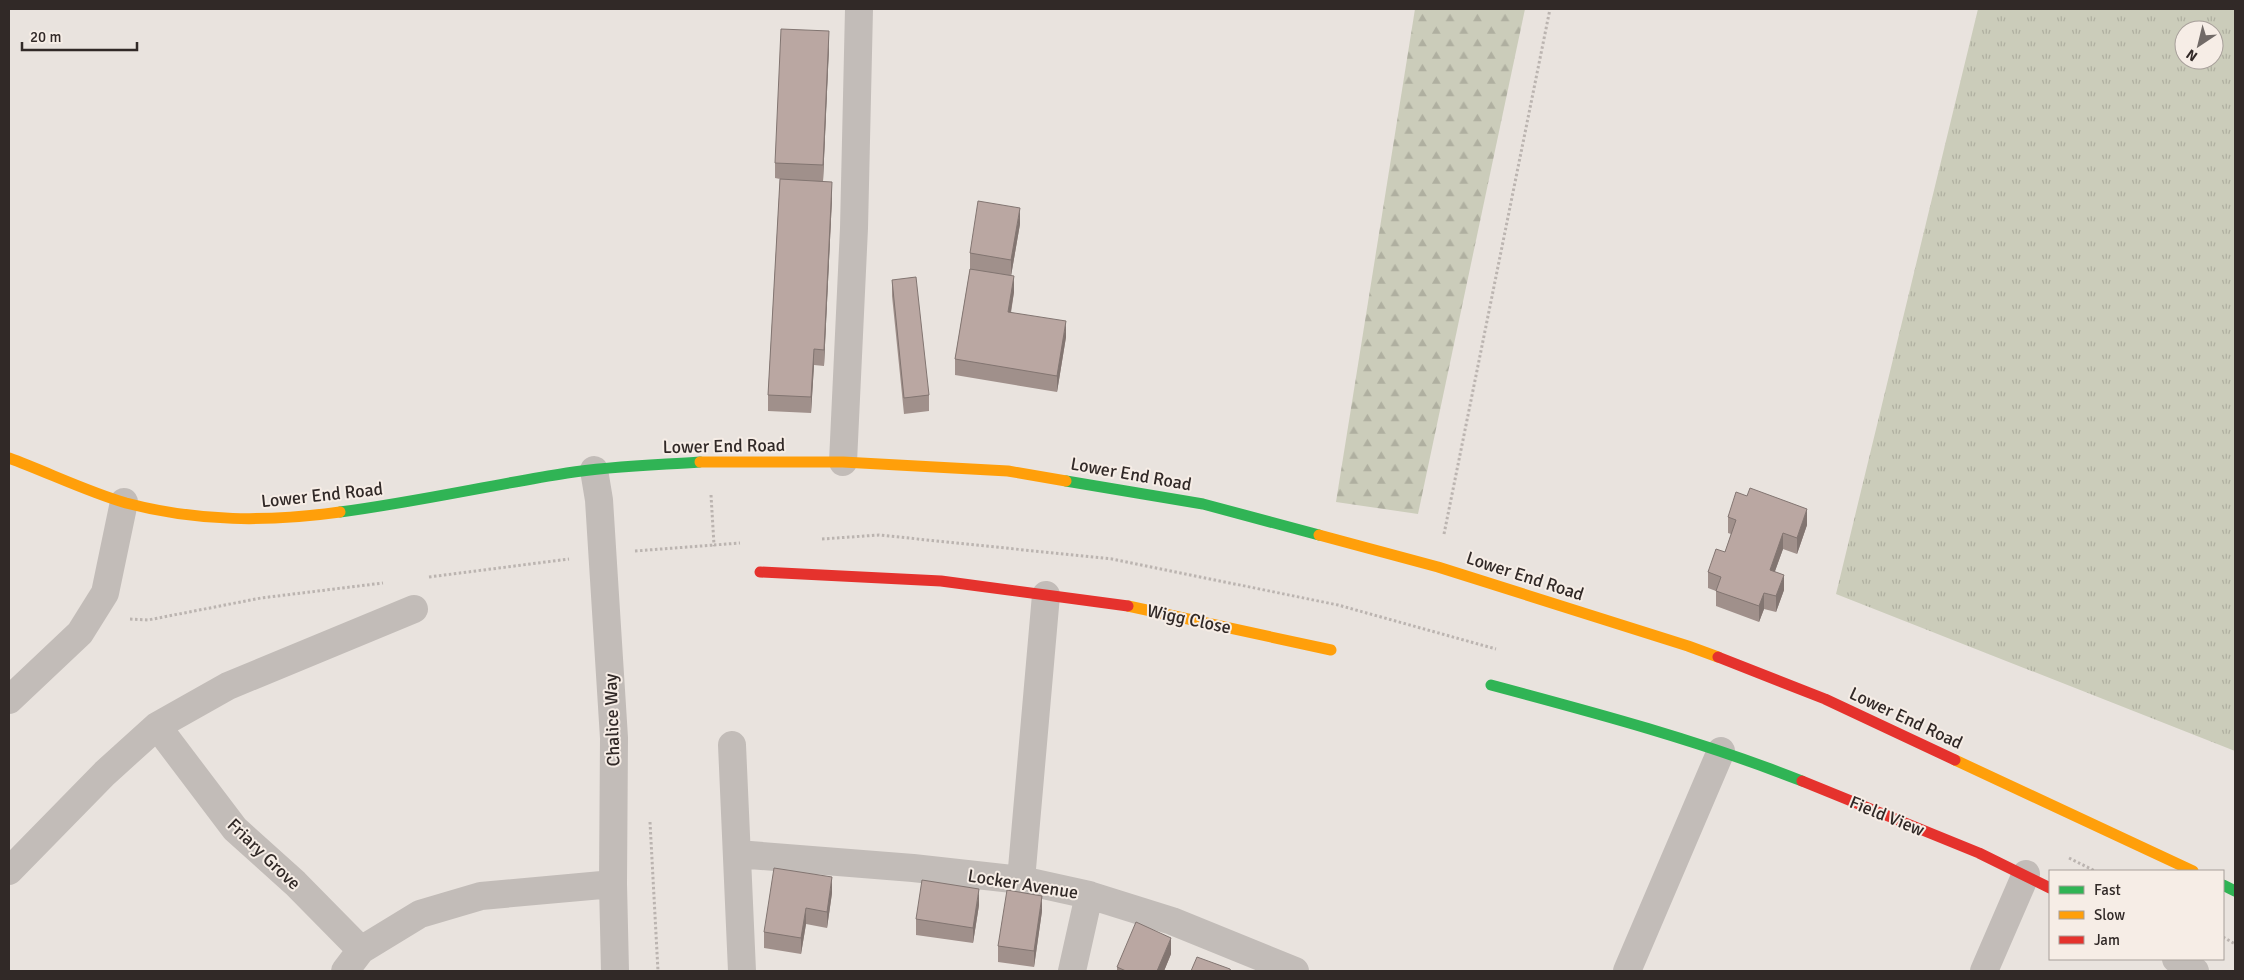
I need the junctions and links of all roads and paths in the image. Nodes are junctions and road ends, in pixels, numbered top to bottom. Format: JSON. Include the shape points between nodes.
{"nodes":[{"id":1,"x":859,"y":9,"type":"edge"},
{"id":2,"x":1550,"y":9,"type":"edge"},
{"id":3,"x":9,"y":458,"type":"edge"},
{"id":4,"x":709,"y":462,"type":"junction"},
{"id":5,"x":843,"y":462,"type":"junction"},
{"id":6,"x":594,"y":470,"type":"junction"},
{"id":7,"x":124,"y":502,"type":"junction"},
{"id":8,"x":821,"y":539,"type":"dead end"},
{"id":9,"x":743,"y":543,"type":"dead end"},
{"id":10,"x":714,"y":545,"type":"junction"},
{"id":11,"x":602,"y":555,"type":"junction"},
{"id":12,"x":1438,"y":567,"type":"junction"},
{"id":13,"x":760,"y":572,"type":"dead end"},
{"id":14,"x":427,"y":577,"type":"dead end"},
{"id":15,"x":388,"y":582,"type":"dead end"},
{"id":16,"x":1046,"y":595,"type":"junction"},
{"id":17,"x":100,"y":602,"type":"junction"},
{"id":18,"x":414,"y":610,"type":"dead end"},
{"id":19,"x":1331,"y":650,"type":"dead end"},
{"id":20,"x":1499,"y":650,"type":"dead end"},
{"id":21,"x":1491,"y":685,"type":"dead end"},
{"id":22,"x":9,"y":700,"type":"edge"},
{"id":23,"x":157,"y":726,"type":"junction"},
{"id":24,"x":732,"y":745,"type":"dead end"},
{"id":25,"x":1721,"y":751,"type":"junction"},
{"id":26,"x":737,"y":854,"type":"junction"},
{"id":27,"x":2062,"y":854,"type":"dead end"},
{"id":28,"x":2093,"y":870,"type":"edge"},
{"id":29,"x":2191,"y":870,"type":"edge"},
{"id":30,"x":9,"y":871,"type":"edge"},
{"id":31,"x":2026,"y":874,"type":"junction"},
{"id":32,"x":1021,"y":880,"type":"junction"},
{"id":33,"x":613,"y":884,"type":"junction"},
{"id":34,"x":2049,"y":887,"type":"edge"},
{"id":35,"x":1089,"y":895,"type":"junction"},
{"id":36,"x":2224,"y":938,"type":"edge"},
{"id":37,"x":2235,"y":944,"type":"edge"},
{"id":38,"x":2178,"y":960,"type":"edge"},
{"id":39,"x":353,"y":961,"type":"edge"},
{"id":40,"x":615,"y":971,"type":"edge"},
{"id":41,"x":742,"y":971,"type":"edge"},
{"id":42,"x":1072,"y":971,"type":"edge"},
{"id":43,"x":1295,"y":971,"type":"edge"},
{"id":44,"x":1627,"y":971,"type":"edge"},
{"id":45,"x":1984,"y":971,"type":"edge"},
{"id":46,"x":2195,"y":971,"type":"edge"}],
"edges":[{"from":1,"to":5,"type":"street","via":[[854,228]]},
{"from":2,"to":12,"type":"path"},
{"from":3,"to":7,"type":"street","name":"Lower End Road"},
{"from":4,"to":5,"type":"street","name":"Lower End Road"},
{"from":4,"to":6,"type":"street","name":"Lower End Road"},
{"from":4,"to":10,"type":"path"},
{"from":5,"to":12,"type":"street","name":"Lower End Road","via":[[1008,471],[1203,504]]},
{"from":6,"to":7,"type":"street","name":"Lower End Road","via":[[310,516],[216,520]]},
{"from":6,"to":11,"type":"street","name":"Chalice Way"},
{"from":7,"to":17,"type":"street","via":[[105,593]]},
{"from":8,"to":20,"type":"path","via":[[879,535],[1112,559],[1338,605]]},
{"from":9,"to":10,"type":"path"},
{"from":10,"to":11,"type":"path"},
{"from":11,"to":14,"type":"path"},
{"from":11,"to":33,"type":"street","name":"Chalice Way","via":[[614,738]]},
{"from":12,"to":29,"type":"street","name":"Lower End Road","via":[[1688,646],[1825,699]]},
{"from":13,"to":16,"type":"street","name":"Wigg Close","via":[[941,581]]},
{"from":15,"to":17,"type":"path","via":[[261,598],[148,620],[124,619]]},
{"from":16,"to":19,"type":"street","name":"Wigg Close","via":[[1127,606]]},
{"from":16,"to":32,"type":"street"},
{"from":17,"to":22,"type":"street","via":[[80,633]]},
{"from":18,"to":23,"type":"street","via":[[228,686]]},
{"from":21,"to":25,"type":"street","name":"Field View"},
{"from":23,"to":30,"type":"street","via":[[105,773]]},
{"from":23,"to":39,"type":"street","name":"Friary Grove","via":[[235,829],[294,883]]},
{"from":24,"to":26,"type":"street"},
{"from":25,"to":31,"type":"street","name":"Field View","via":[[1847,799]]},
{"from":25,"to":44,"type":"street"},
{"from":26,"to":32,"type":"street","name":"Locker Avenue"},
{"from":26,"to":41,"type":"street"},
{"from":27,"to":28,"type":"path"},
{"from":31,"to":34,"type":"street","name":"Field View"},
{"from":31,"to":45,"type":"street"},
{"from":32,"to":35,"type":"street","name":"Locker Avenue"},
{"from":33,"to":39,"type":"street","name":"Friary Grove","via":[[481,896],[420,914]]},
{"from":33,"to":40,"type":"street","name":"Chalice Way"},
{"from":35,"to":42,"type":"street"},
{"from":35,"to":43,"type":"street","name":"Locker Avenue","via":[[1172,921]]},
{"from":36,"to":37,"type":"path"},
{"from":38,"to":46,"type":"street"}]}
